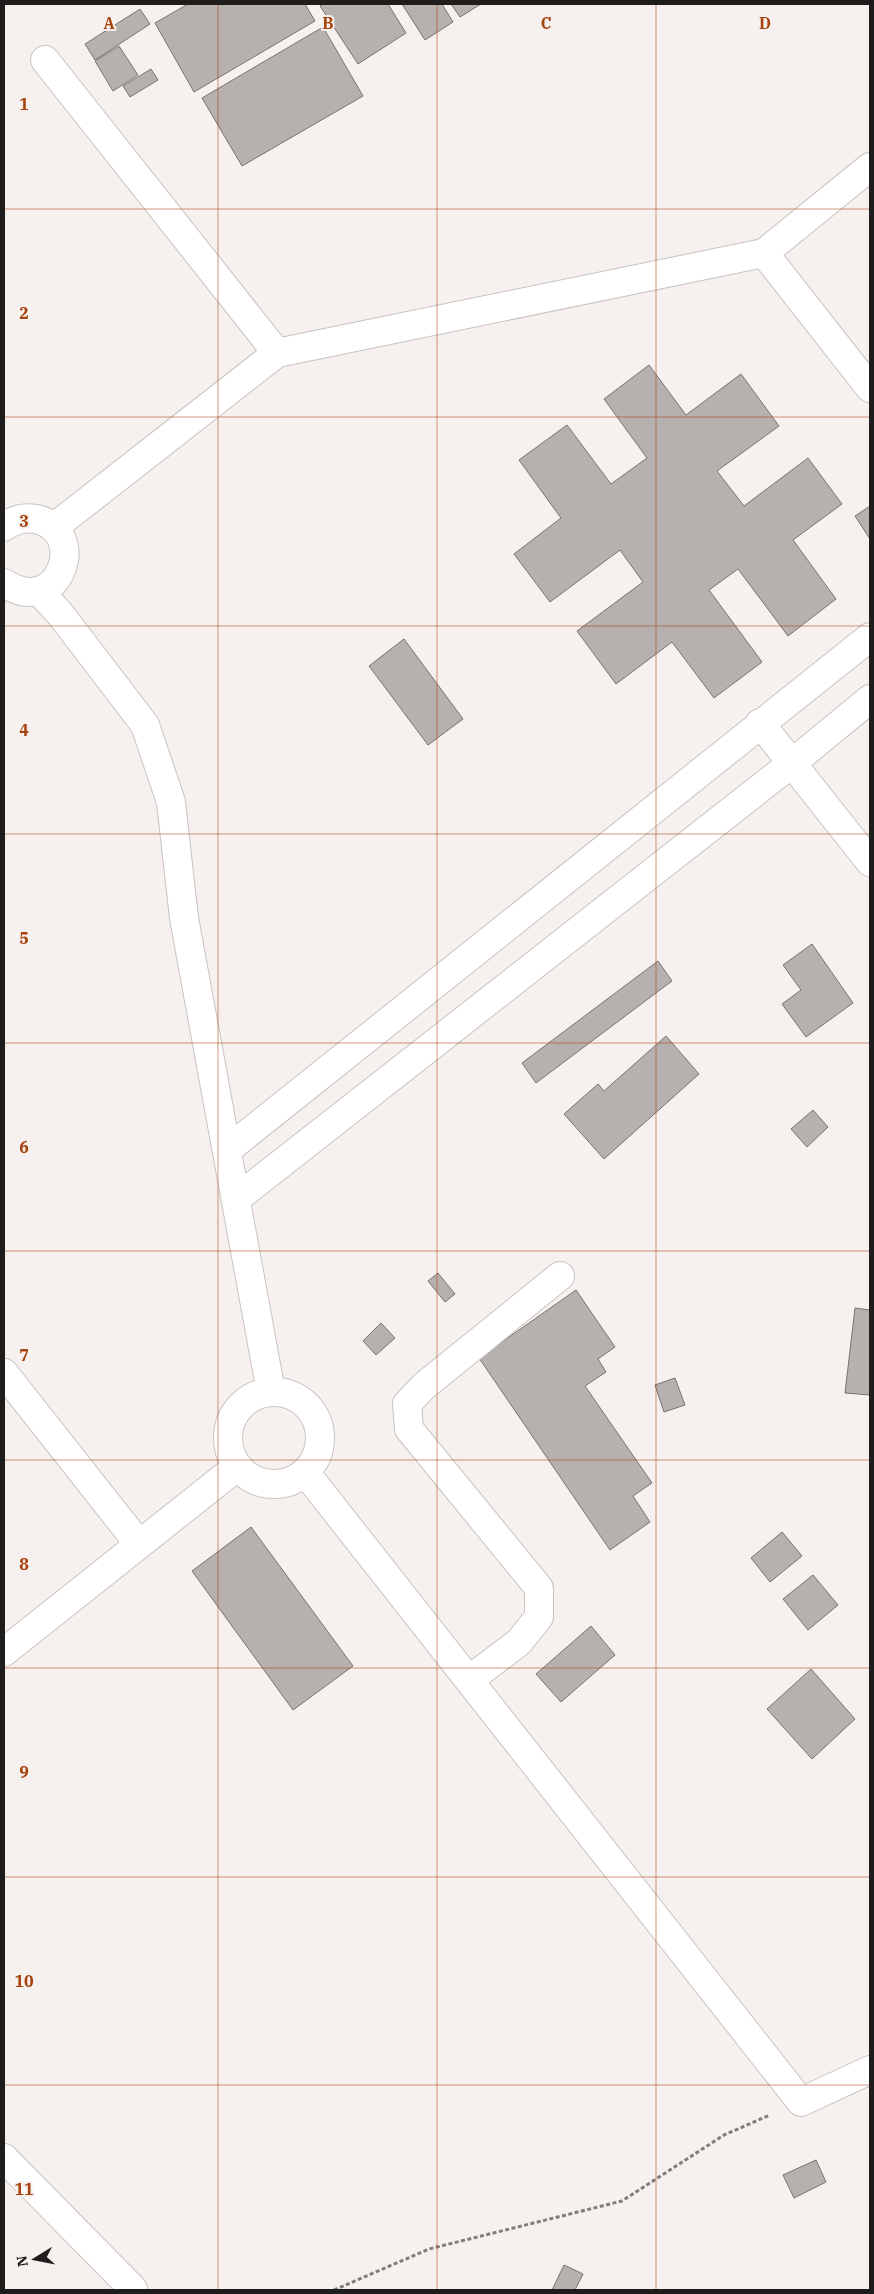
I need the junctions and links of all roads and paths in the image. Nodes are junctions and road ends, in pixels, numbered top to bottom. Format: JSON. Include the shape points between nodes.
{"nodes":[{"id":1,"x":44,"y":60,"type":"dead end"},
{"id":2,"x":870,"y":166,"type":"edge"},
{"id":3,"x":764,"y":253,"type":"junction"},
{"id":4,"x":277,"y":353,"type":"junction"},
{"id":5,"x":870,"y":388,"type":"edge"},
{"id":6,"x":4,"y":525,"type":"edge"},
{"id":7,"x":54,"y":528,"type":"junction"},
{"id":8,"x":4,"y":583,"type":"edge"},
{"id":9,"x":39,"y":591,"type":"junction"},
{"id":10,"x":870,"y":637,"type":"edge"},
{"id":11,"x":870,"y":699,"type":"edge"},
{"id":12,"x":760,"y":724,"type":"junction"},
{"id":13,"x":791,"y":764,"type":"junction"},
{"id":14,"x":870,"y":862,"type":"edge"},
{"id":15,"x":226,"y":1150,"type":"junction"},
{"id":16,"x":236,"y":1198,"type":"junction"},
{"id":17,"x":560,"y":1276,"type":"dead end"},
{"id":18,"x":4,"y":1373,"type":"edge"},
{"id":19,"x":271,"y":1392,"type":"junction"},
{"id":20,"x":238,"y":1466,"type":"junction"},
{"id":21,"x":306,"y":1472,"type":"junction"},
{"id":22,"x":139,"y":1544,"type":"junction"},
{"id":23,"x":4,"y":1652,"type":"edge"},
{"id":24,"x":469,"y":1680,"type":"junction"},
{"id":25,"x":870,"y":2070,"type":"edge"},
{"id":26,"x":801,"y":2102,"type":"junction"},
{"id":27,"x":4,"y":2158,"type":"edge"},
{"id":28,"x":132,"y":2289,"type":"edge"},
{"id":29,"x":334,"y":2290,"type":"edge"}],
"edges":[{"from":1,"to":4,"type":"lane"},
{"from":2,"to":3,"type":"lane"},
{"from":3,"to":4,"type":"lane"},
{"from":3,"to":5,"type":"lane"},
{"from":4,"to":7,"type":"lane"},
{"from":6,"to":7,"type":"lane","via":[[30,518],[42,520]]},
{"from":7,"to":9,"type":"lane","via":[[65,551],[64,563],[60,575]]},
{"from":8,"to":9,"type":"lane","via":[[26,593]]},
{"from":9,"to":15,"type":"lane","via":[[62,615],[145,725],[171,802],[184,918]]},
{"from":10,"to":12,"type":"lane"},
{"from":11,"to":13,"type":"lane"},
{"from":12,"to":13,"type":"lane"},
{"from":12,"to":15,"type":"lane"},
{"from":13,"to":14,"type":"lane"},
{"from":13,"to":16,"type":"lane"},
{"from":15,"to":16,"type":"lane"},
{"from":16,"to":19,"type":"lane"},
{"from":17,"to":24,"type":"lane","via":[[424,1386],[408,1404],[408,1429],[539,1588],[539,1617],[519,1642]]},
{"from":18,"to":22,"type":"lane"},
{"from":19,"to":20,"type":"lane","via":[[245,1402],[230,1426],[228,1440]]},
{"from":19,"to":21,"type":"lane","via":[[285,1393],[298,1399],[316,1420],[319,1447]]},
{"from":20,"to":21,"type":"lane","via":[[249,1477],[263,1483],[278,1484]]},
{"from":20,"to":22,"type":"lane"},
{"from":21,"to":24,"type":"lane"},
{"from":22,"to":23,"type":"lane"},
{"from":24,"to":26,"type":"lane"},
{"from":25,"to":26,"type":"lane"},
{"from":26,"to":29,"type":"path","via":[[724,2135],[622,2201],[430,2250]]},
{"from":27,"to":28,"type":"lane"}]}
